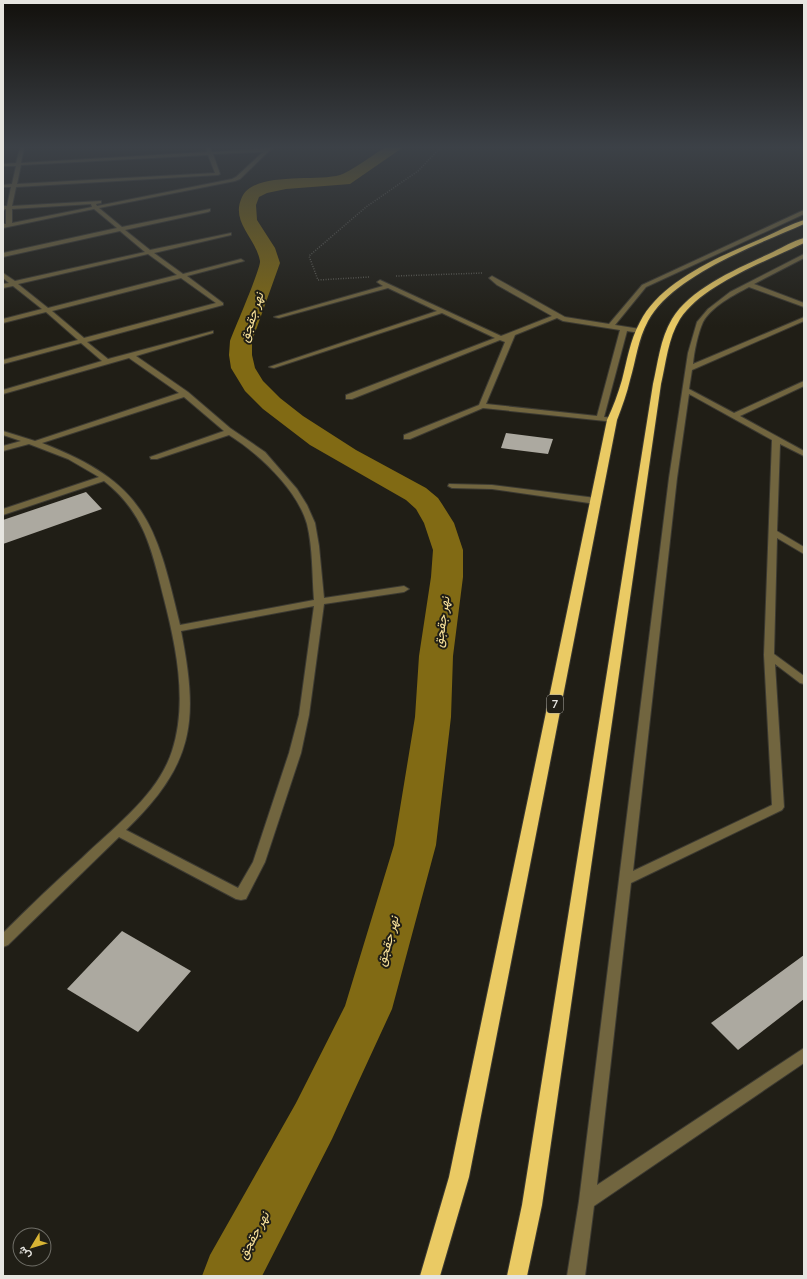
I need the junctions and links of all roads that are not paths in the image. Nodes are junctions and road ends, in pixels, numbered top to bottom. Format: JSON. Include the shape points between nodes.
{"nodes":[{"id":1,"x":6,"y":208,"type":"edge"},
{"id":2,"x":83,"y":208,"type":"edge"},
{"id":3,"x":98,"y":208,"type":"edge"},
{"id":4,"x":208,"y":210,"type":"dead end"},
{"id":5,"x":804,"y":212,"type":"edge"},
{"id":6,"x":804,"y":222,"type":"edge"},
{"id":7,"x":9,"y":225,"type":"junction"},
{"id":8,"x":3,"y":226,"type":"edge"},
{"id":9,"x":121,"y":229,"type":"junction"},
{"id":10,"x":229,"y":234,"type":"dead end"},
{"id":11,"x":804,"y":240,"type":"edge"},
{"id":12,"x":150,"y":252,"type":"junction"},
{"id":13,"x":3,"y":255,"type":"edge"},
{"id":14,"x":804,"y":256,"type":"edge"},
{"id":15,"x":241,"y":261,"type":"dead end"},
{"id":16,"x":3,"y":275,"type":"edge"},
{"id":17,"x":182,"y":276,"type":"junction"},
{"id":18,"x":492,"y":278,"type":"road end"},
{"id":19,"x":380,"y":282,"type":"dead end"},
{"id":20,"x":14,"y":284,"type":"junction"},
{"id":21,"x":748,"y":284,"type":"junction"},
{"id":22,"x":3,"y":286,"type":"edge"},
{"id":23,"x":388,"y":286,"type":"junction"},
{"id":24,"x":804,"y":305,"type":"edge"},
{"id":25,"x":47,"y":310,"type":"junction"},
{"id":26,"x":443,"y":311,"type":"junction"},
{"id":27,"x":557,"y":316,"type":"junction"},
{"id":28,"x":277,"y":317,"type":"dead end"},
{"id":29,"x":804,"y":319,"type":"edge"},
{"id":30,"x":3,"y":321,"type":"edge"},
{"id":31,"x":610,"y":327,"type":"junction"},
{"id":32,"x":624,"y":329,"type":"junction"},
{"id":33,"x":640,"y":331,"type":"junction"},
{"id":34,"x":211,"y":332,"type":"dead end"},
{"id":35,"x":507,"y":338,"type":"junction"},
{"id":36,"x":82,"y":340,"type":"junction"},
{"id":37,"x":130,"y":355,"type":"junction"},
{"id":38,"x":3,"y":362,"type":"edge"},
{"id":39,"x":107,"y":362,"type":"junction"},
{"id":40,"x":272,"y":367,"type":"dead end"},
{"id":41,"x":688,"y":369,"type":"junction"},
{"id":42,"x":804,"y":382,"type":"edge"},
{"id":43,"x":685,"y":389,"type":"junction"},
{"id":44,"x":3,"y":392,"type":"edge"},
{"id":45,"x":185,"y":394,"type":"junction"},
{"id":46,"x":349,"y":397,"type":"dead end"},
{"id":47,"x":482,"y":406,"type":"junction"},
{"id":48,"x":734,"y":416,"type":"junction"},
{"id":49,"x":606,"y":419,"type":"junction"},
{"id":50,"x":230,"y":432,"type":"junction"},
{"id":51,"x":3,"y":433,"type":"edge"},
{"id":52,"x":407,"y":437,"type":"dead end"},
{"id":53,"x":776,"y":439,"type":"junction"},
{"id":54,"x":32,"y":442,"type":"junction"},
{"id":55,"x":3,"y":449,"type":"edge"},
{"id":56,"x":804,"y":454,"type":"edge"},
{"id":57,"x":154,"y":457,"type":"dead end"},
{"id":58,"x":105,"y":478,"type":"junction"},
{"id":59,"x":452,"y":486,"type":"dead end"},
{"id":60,"x":596,"y":501,"type":"junction"},
{"id":61,"x":3,"y":512,"type":"edge"},
{"id":62,"x":774,"y":532,"type":"junction"},
{"id":63,"x":804,"y":551,"type":"edge"},
{"id":64,"x":404,"y":589,"type":"dead end"},
{"id":65,"x":319,"y":602,"type":"junction"},
{"id":66,"x":177,"y":629,"type":"junction"},
{"id":67,"x":769,"y":655,"type":"junction"},
{"id":68,"x":804,"y":681,"type":"edge"},
{"id":69,"x":117,"y":832,"type":"junction"},
{"id":70,"x":625,"y":880,"type":"junction"},
{"id":71,"x":3,"y":941,"type":"edge"},
{"id":72,"x":804,"y":1055,"type":"edge"},
{"id":73,"x":587,"y":1201,"type":"junction"},
{"id":74,"x":430,"y":1276,"type":"edge"},
{"id":75,"x":517,"y":1276,"type":"edge"},
{"id":76,"x":576,"y":1276,"type":"edge"}],
"edges":[{"from":1,"to":7,"type":"street"},
{"from":2,"to":7,"type":"street"},
{"from":3,"to":9,"type":"street"},
{"from":4,"to":9,"type":"street"},
{"from":5,"to":31,"type":"street","via":[[644,286]]},
{"from":6,"to":33,"type":"highway","number":"7","via":[[685,279],[655,304]]},
{"from":7,"to":8,"type":"street"},
{"from":9,"to":12,"type":"street"},
{"from":9,"to":13,"type":"street"},
{"from":10,"to":12,"type":"street"},
{"from":11,"to":75,"type":"highway","via":[[699,295],[677,318],[666,346],[657,384],[532,1205]]},
{"from":12,"to":17,"type":"street"},
{"from":12,"to":20,"type":"street"},
{"from":14,"to":21,"type":"street"},
{"from":15,"to":17,"type":"street"},
{"from":16,"to":20,"type":"street"},
{"from":17,"to":25,"type":"street"},
{"from":17,"to":36,"type":"street","via":[[220,304]]},
{"from":18,"to":27,"type":"street"},
{"from":19,"to":23,"type":"street"},
{"from":20,"to":22,"type":"street"},
{"from":20,"to":25,"type":"street"},
{"from":21,"to":24,"type":"street"},
{"from":21,"to":41,"type":"street","via":[[718,302],[704,315]]},
{"from":23,"to":26,"type":"street"},
{"from":23,"to":28,"type":"street"},
{"from":25,"to":30,"type":"street"},
{"from":25,"to":36,"type":"street"},
{"from":26,"to":35,"type":"street"},
{"from":26,"to":40,"type":"street"},
{"from":27,"to":31,"type":"street"},
{"from":27,"to":35,"type":"street"},
{"from":29,"to":41,"type":"street"},
{"from":31,"to":32,"type":"street"},
{"from":32,"to":33,"type":"street"},
{"from":32,"to":49,"type":"street"},
{"from":33,"to":49,"type":"highway","number":"7"},
{"from":34,"to":37,"type":"street"},
{"from":35,"to":46,"type":"street"},
{"from":35,"to":47,"type":"street"},
{"from":36,"to":38,"type":"street"},
{"from":36,"to":39,"type":"street"},
{"from":37,"to":39,"type":"street"},
{"from":37,"to":45,"type":"street"},
{"from":39,"to":44,"type":"street"},
{"from":41,"to":43,"type":"street"},
{"from":42,"to":48,"type":"street"},
{"from":43,"to":48,"type":"street"},
{"from":43,"to":70,"type":"street"},
{"from":45,"to":50,"type":"street"},
{"from":45,"to":54,"type":"street"},
{"from":47,"to":49,"type":"street"},
{"from":47,"to":52,"type":"street"},
{"from":48,"to":53,"type":"street"},
{"from":49,"to":60,"type":"highway","number":"7"},
{"from":50,"to":57,"type":"street"},
{"from":50,"to":65,"type":"street","via":[[262,454],[282,475],[303,505],[315,546]]},
{"from":51,"to":54,"type":"street"},
{"from":53,"to":56,"type":"street"},
{"from":53,"to":62,"type":"street"},
{"from":54,"to":55,"type":"street"},
{"from":54,"to":58,"type":"street","via":[[62,454]]},
{"from":58,"to":61,"type":"street"},
{"from":58,"to":66,"type":"street","via":[[129,499],[146,525],[155,546]]},
{"from":59,"to":60,"type":"street","via":[[492,487]]},
{"from":60,"to":74,"type":"highway","number":"7","via":[[459,1177]]},
{"from":62,"to":63,"type":"street"},
{"from":62,"to":67,"type":"street"},
{"from":64,"to":65,"type":"street"},
{"from":65,"to":66,"type":"street"},
{"from":65,"to":69,"type":"street","via":[[304,715],[295,753],[259,862],[241,895]]},
{"from":66,"to":69,"type":"street","via":[[184,670],[184,707],[177,754],[169,772]]},
{"from":67,"to":68,"type":"street"},
{"from":67,"to":70,"type":"street","via":[[778,807]]},
{"from":69,"to":71,"type":"street"},
{"from":70,"to":73,"type":"street"},
{"from":72,"to":73,"type":"street"},
{"from":73,"to":76,"type":"street"}]}
